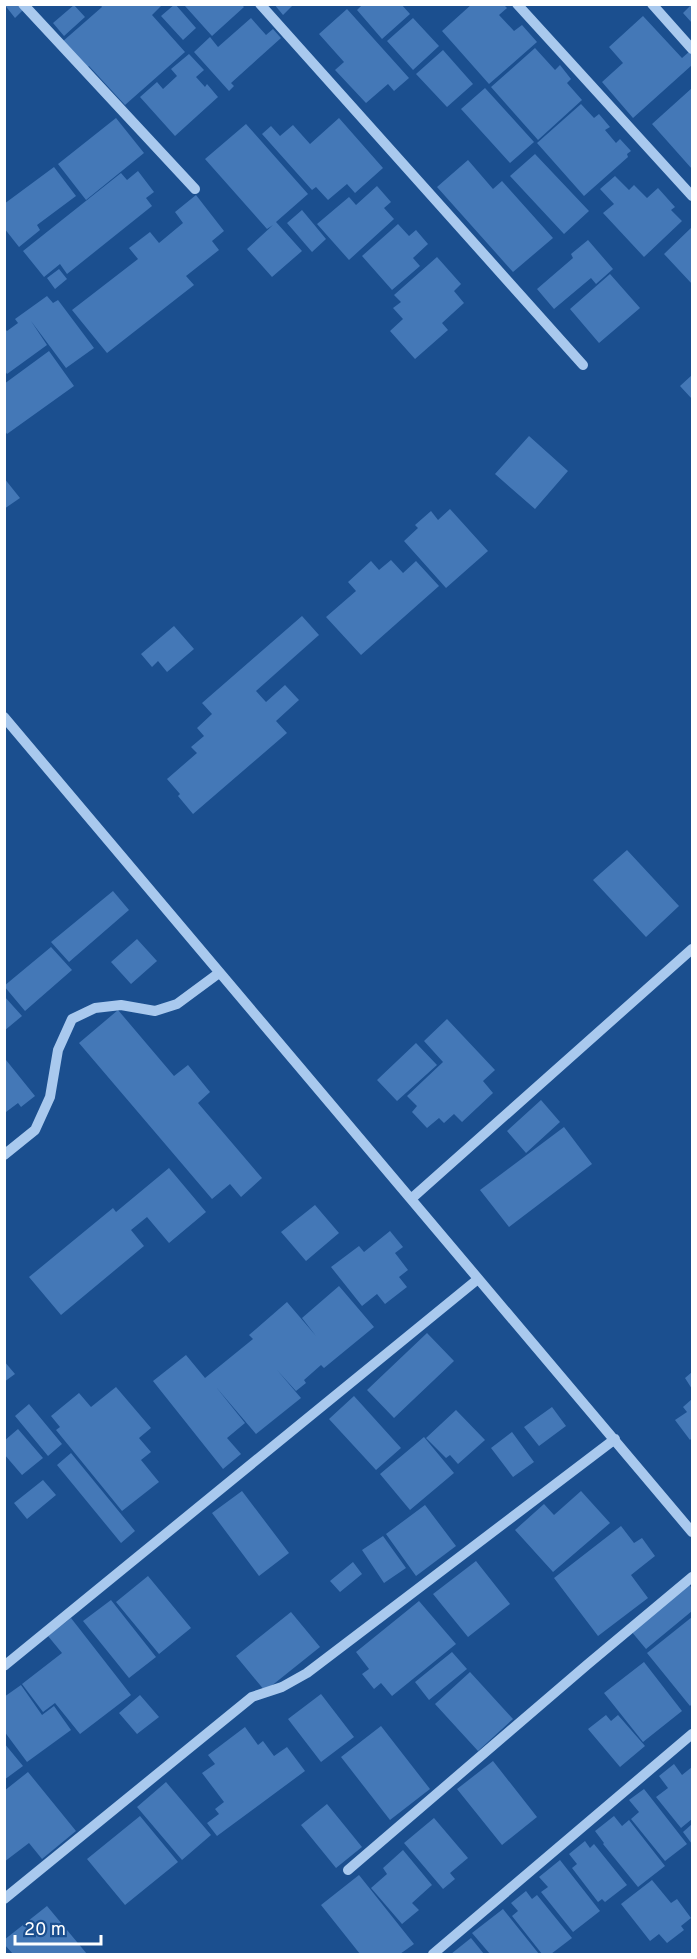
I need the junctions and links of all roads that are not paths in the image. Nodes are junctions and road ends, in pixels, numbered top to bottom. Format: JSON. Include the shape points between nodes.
{"nodes":[{"id":1,"x":23,"y":4,"type":"edge"},
{"id":2,"x":260,"y":4,"type":"edge"},
{"id":3,"x":517,"y":4,"type":"edge"},
{"id":4,"x":652,"y":4,"type":"edge"},
{"id":5,"x":693,"y":49,"type":"edge"},
{"id":6,"x":195,"y":189,"type":"dead end"},
{"id":7,"x":693,"y":196,"type":"edge"},
{"id":8,"x":583,"y":366,"type":"dead end"},
{"id":9,"x":4,"y":717,"type":"edge"},
{"id":10,"x":693,"y":950,"type":"edge"},
{"id":11,"x":219,"y":973,"type":"junction"},
{"id":12,"x":4,"y":1155,"type":"edge"},
{"id":13,"x":411,"y":1199,"type":"junction"},
{"id":14,"x":478,"y":1279,"type":"junction"},
{"id":15,"x":615,"y":1439,"type":"junction"},
{"id":16,"x":693,"y":1532,"type":"edge"},
{"id":17,"x":693,"y":1577,"type":"edge"},
{"id":18,"x":4,"y":1666,"type":"edge"},
{"id":19,"x":693,"y":1734,"type":"edge"},
{"id":20,"x":348,"y":1870,"type":"dead end"},
{"id":21,"x":4,"y":1899,"type":"edge"},
{"id":22,"x":433,"y":1954,"type":"edge"}],
"edges":[{"from":1,"to":6,"type":"street"},
{"from":2,"to":8,"type":"street"},
{"from":3,"to":7,"type":"street"},
{"from":4,"to":5,"type":"street"},
{"from":9,"to":11,"type":"street"},
{"from":10,"to":13,"type":"street"},
{"from":11,"to":12,"type":"street","via":[[177,1004],[155,1011],[121,1005],[95,1008],[72,1019],[58,1050],[50,1097],[35,1130]]},
{"from":11,"to":13,"type":"street"},
{"from":13,"to":14,"type":"street"},
{"from":14,"to":15,"type":"street"},
{"from":14,"to":18,"type":"street"},
{"from":15,"to":16,"type":"street"},
{"from":15,"to":21,"type":"street","via":[[307,1673],[252,1697]]},
{"from":17,"to":20,"type":"street"},
{"from":19,"to":22,"type":"street"}]}
